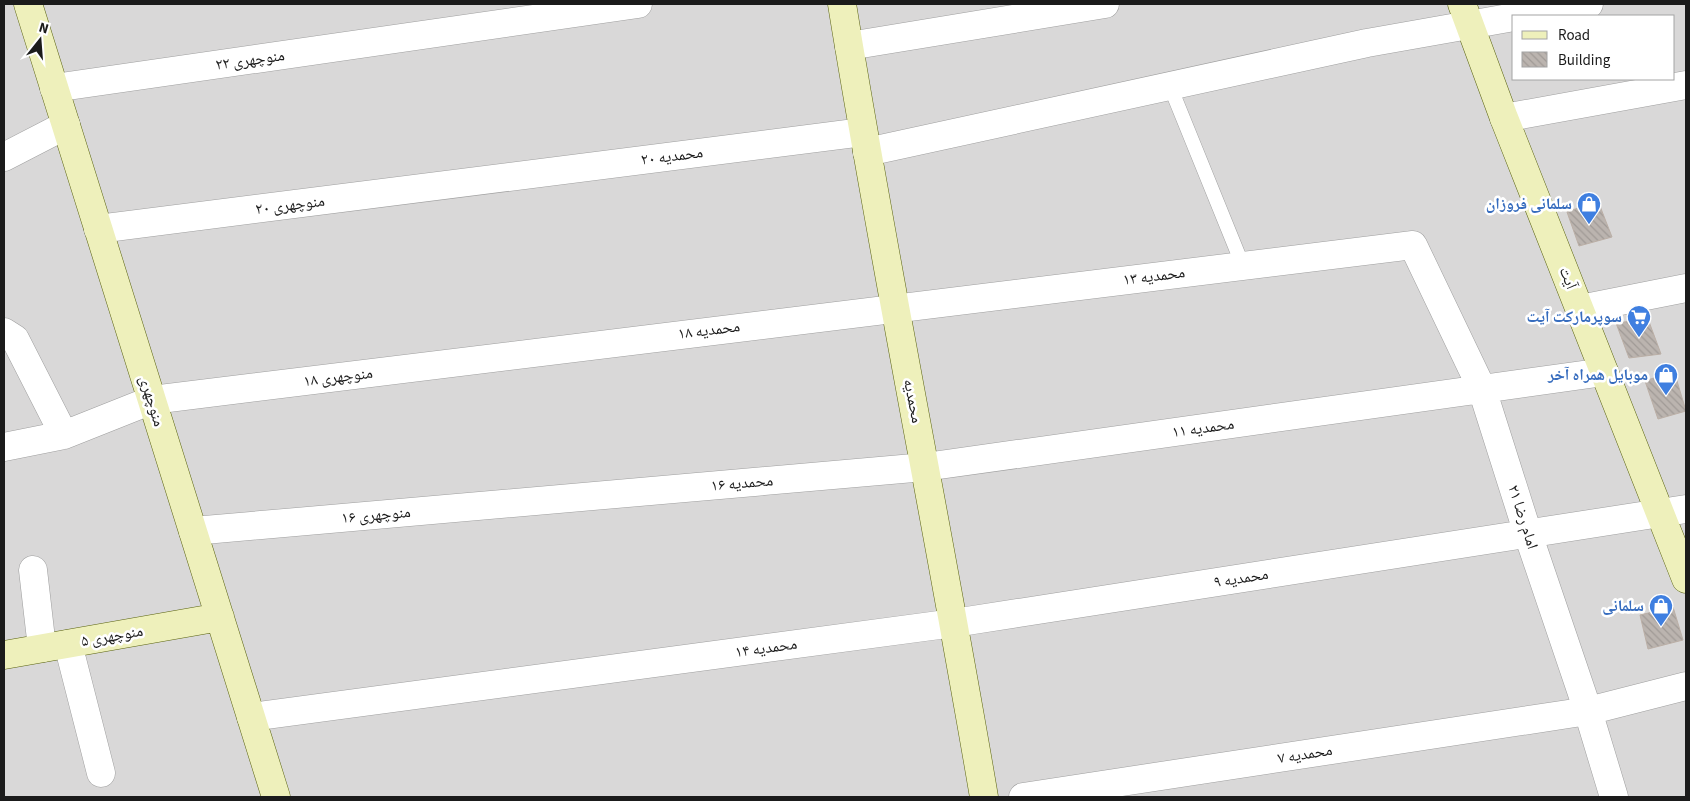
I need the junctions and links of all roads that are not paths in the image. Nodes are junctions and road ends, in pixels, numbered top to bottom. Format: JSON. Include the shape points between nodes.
{"nodes":[{"id":1,"x":28,"y":4,"type":"edge"},
{"id":2,"x":638,"y":4,"type":"edge"},
{"id":3,"x":842,"y":4,"type":"edge"},
{"id":4,"x":1105,"y":4,"type":"edge"},
{"id":5,"x":1589,"y":4,"type":"edge"},
{"id":6,"x":1466,"y":14,"type":"edge"},
{"id":7,"x":1527,"y":15,"type":"edge"},
{"id":8,"x":1512,"y":17,"type":"edge"},
{"id":9,"x":848,"y":46,"type":"junction"},
{"id":10,"x":1686,"y":85,"type":"edge"},
{"id":11,"x":1170,"y":86,"type":"junction"},
{"id":12,"x":54,"y":88,"type":"junction"},
{"id":13,"x":1504,"y":118,"type":"junction"},
{"id":14,"x":66,"y":125,"type":"junction"},
{"id":15,"x":865,"y":142,"type":"junction"},
{"id":16,"x":4,"y":157,"type":"edge"},
{"id":17,"x":481,"y":180,"type":"joint"},
{"id":18,"x":98,"y":229,"type":"junction"},
{"id":19,"x":1414,"y":245,"type":"joint"},
{"id":20,"x":1243,"y":266,"type":"junction"},
{"id":21,"x":1686,"y":288,"type":"edge"},
{"id":22,"x":895,"y":307,"type":"junction"},
{"id":23,"x":1580,"y":309,"type":"junction"},
{"id":24,"x":4,"y":332,"type":"edge"},
{"id":25,"x":523,"y":354,"type":"joint"},
{"id":26,"x":1604,"y":372,"type":"junction"},
{"id":27,"x":1482,"y":389,"type":"junction"},
{"id":28,"x":152,"y":400,"type":"junction"},
{"id":29,"x":64,"y":435,"type":"junction"},
{"id":30,"x":4,"y":447,"type":"edge"},
{"id":31,"x":925,"y":468,"type":"junction"},
{"id":32,"x":559,"y":499,"type":"joint"},
{"id":33,"x":1674,"y":512,"type":"edge"},
{"id":34,"x":192,"y":530,"type":"junction"},
{"id":35,"x":1528,"y":534,"type":"junction"},
{"id":36,"x":33,"y":570,"type":"dead end"},
{"id":37,"x":1686,"y":579,"type":"edge"},
{"id":38,"x":220,"y":617,"type":"junction"},
{"id":39,"x":954,"y":623,"type":"junction"},
{"id":40,"x":55,"y":646,"type":"junction"},
{"id":41,"x":4,"y":655,"type":"edge"},
{"id":42,"x":1686,"y":686,"type":"edge"},
{"id":43,"x":1588,"y":711,"type":"junction"},
{"id":44,"x":251,"y":717,"type":"junction"},
{"id":45,"x":101,"y":773,"type":"dead end"},
{"id":46,"x":276,"y":797,"type":"edge"},
{"id":47,"x":984,"y":797,"type":"edge"},
{"id":48,"x":1022,"y":797,"type":"edge"},
{"id":49,"x":1614,"y":797,"type":"edge"}],
"edges":[{"from":1,"to":12,"type":"street","name":"منوچهری"},
{"from":2,"to":12,"type":"street","name":"منوچهری ۲۲"},
{"from":3,"to":9,"type":"street","name":"محمدیه"},
{"from":4,"to":9,"type":"street"},
{"from":5,"to":7,"type":"street","name":"محمدیه ۲۰"},
{"from":6,"to":8,"type":"street","name":"محمدیه ۲۰"},
{"from":6,"to":11,"type":"street","name":"محمدیه ۲۰","via":[[1366,43]]},
{"from":6,"to":13,"type":"street","name":"آیت"},
{"from":9,"to":15,"type":"street","name":"محمدیه"},
{"from":10,"to":13,"type":"street"},
{"from":11,"to":15,"type":"street","name":"محمدیه ۲۰"},
{"from":11,"to":20,"type":"lane"},
{"from":12,"to":14,"type":"street","name":"منوچهری"},
{"from":13,"to":23,"type":"street","name":"آیت"},
{"from":14,"to":16,"type":"street"},
{"from":14,"to":18,"type":"street","name":"منوچهری"},
{"from":15,"to":17,"type":"street","name":"محمدیه ۲۰"},
{"from":15,"to":22,"type":"street","name":"محمدیه"},
{"from":17,"to":18,"type":"street","name":"منوچهری ۲۰"},
{"from":18,"to":28,"type":"street","name":"منوچهری"},
{"from":19,"to":20,"type":"street","name":"محمدیه ۱۳"},
{"from":19,"to":27,"type":"street","name":"امام رضا ۲۱"},
{"from":20,"to":22,"type":"street","name":"محمدیه ۱۳"},
{"from":21,"to":23,"type":"street"},
{"from":22,"to":25,"type":"street","name":"محمدیه ۱۸"},
{"from":22,"to":31,"type":"street","name":"محمدیه"},
{"from":23,"to":26,"type":"street","name":"آیت"},
{"from":24,"to":29,"type":"street","via":[[15,339]]},
{"from":25,"to":28,"type":"street","name":"منوچهری ۱۸"},
{"from":26,"to":27,"type":"street","name":"محمدیه ۱۱"},
{"from":26,"to":33,"type":"street","name":"آیت"},
{"from":27,"to":31,"type":"street","name":"محمدیه ۱۱"},
{"from":27,"to":35,"type":"street","name":"امام رضا ۲۱"},
{"from":28,"to":29,"type":"street","name":"منوچهری ۱۸"},
{"from":28,"to":34,"type":"street","name":"منوچهری"},
{"from":29,"to":30,"type":"street","name":"منوچهری ۱۸"},
{"from":31,"to":32,"type":"street","name":"محمدیه ۱۶"},
{"from":31,"to":39,"type":"street","name":"محمدیه"},
{"from":32,"to":34,"type":"street","name":"منوچهری ۱۶"},
{"from":33,"to":35,"type":"street","name":"محمدیه ۹"},
{"from":33,"to":37,"type":"street","name":"آیت"},
{"from":34,"to":38,"type":"street","name":"منوچهری"},
{"from":35,"to":39,"type":"street","name":"محمدیه ۹"},
{"from":35,"to":43,"type":"street","name":"امام رضا ۲۱"},
{"from":36,"to":40,"type":"street"},
{"from":38,"to":40,"type":"street","name":"منوچهری ۵"},
{"from":38,"to":44,"type":"street","name":"منوچهری"},
{"from":39,"to":44,"type":"street","name":"محمدیه ۱۴"},
{"from":39,"to":47,"type":"street","name":"محمدیه"},
{"from":40,"to":41,"type":"street","name":"منوچهری ۵"},
{"from":40,"to":45,"type":"street"},
{"from":42,"to":43,"type":"street","name":"محمدیه ۷"},
{"from":43,"to":48,"type":"street","name":"محمدیه ۷"},
{"from":43,"to":49,"type":"street","name":"امام رضا ۲۱"},
{"from":44,"to":46,"type":"street","name":"منوچهری"}]}
